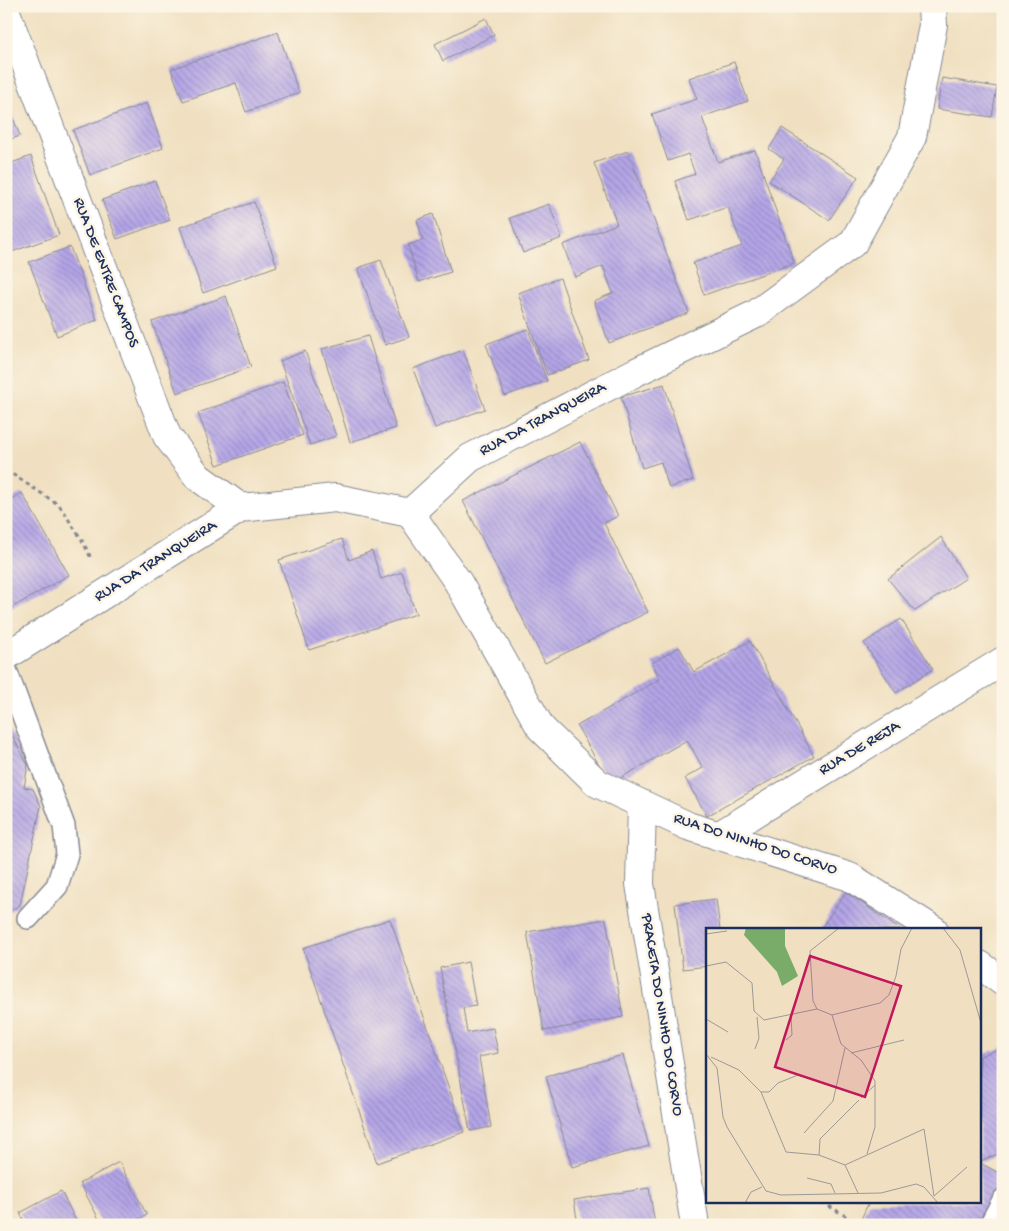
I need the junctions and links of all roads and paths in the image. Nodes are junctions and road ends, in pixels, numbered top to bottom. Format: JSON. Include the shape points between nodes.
{"nodes":[{"id":1,"x":932,"y":6,"type":"edge"},
{"id":2,"x":6,"y":12,"type":"edge"},
{"id":3,"x":6,"y":470,"type":"edge"},
{"id":4,"x":241,"y":508,"type":"junction"},
{"id":5,"x":410,"y":513,"type":"junction"},
{"id":6,"x":108,"y":592,"type":"junction"},
{"id":7,"x":6,"y":656,"type":"edge"},
{"id":8,"x":1003,"y":662,"type":"edge"},
{"id":9,"x":6,"y":670,"type":"edge"},
{"id":10,"x":642,"y":805,"type":"junction"},
{"id":11,"x":718,"y":836,"type":"junction"},
{"id":12,"x":28,"y":918,"type":"dead end"},
{"id":13,"x":931,"y":928,"type":"edge"},
{"id":14,"x":982,"y":966,"type":"edge"},
{"id":15,"x":1003,"y":982,"type":"edge"},
{"id":16,"x":1003,"y":1200,"type":"edge"},
{"id":17,"x":825,"y":1204,"type":"edge"},
{"id":18,"x":695,"y":1225,"type":"edge"},
{"id":19,"x":861,"y":1225,"type":"edge"},
{"id":20,"x":990,"y":1225,"type":"edge"}],
"edges":[{"from":1,"to":5,"type":"street","name":"RUA DA TRANQUEIRA","via":[[933,25],[912,137],[853,243],[756,314],[470,458]]},
{"from":2,"to":4,"type":"street","name":"RUA DE ENTRE CAMPOS","via":[[167,436],[198,477]]},
{"from":3,"to":6,"type":"path","via":[[60,505]]},
{"from":4,"to":5,"type":"street","name":"RUA DA TRANQUEIRA","via":[[336,498]]},
{"from":4,"to":6,"type":"street","name":"RUA DA TRANQUEIRA"},
{"from":5,"to":10,"type":"street","name":"RUA DO NINHO DO CORVO","via":[[458,582],[541,728],[596,783]]},
{"from":6,"to":7,"type":"street","name":"RUA DA TRANQUEIRA"},
{"from":8,"to":11,"type":"street","name":"RUA DE REJA"},
{"from":9,"to":12,"type":"lane","via":[[64,826],[67,854],[56,886]]},
{"from":10,"to":11,"type":"street","name":"RUA DO NINHO DO CORVO"},
{"from":10,"to":18,"type":"street","name":"PRACETA DO NINHO DO CORVO","via":[[640,884]]},
{"from":11,"to":13,"type":"street","name":"RUA DO NINHO DO CORVO","via":[[850,877]]},
{"from":14,"to":15,"type":"street"},
{"from":16,"to":20,"type":"lane"},
{"from":17,"to":19,"type":"path"}]}
